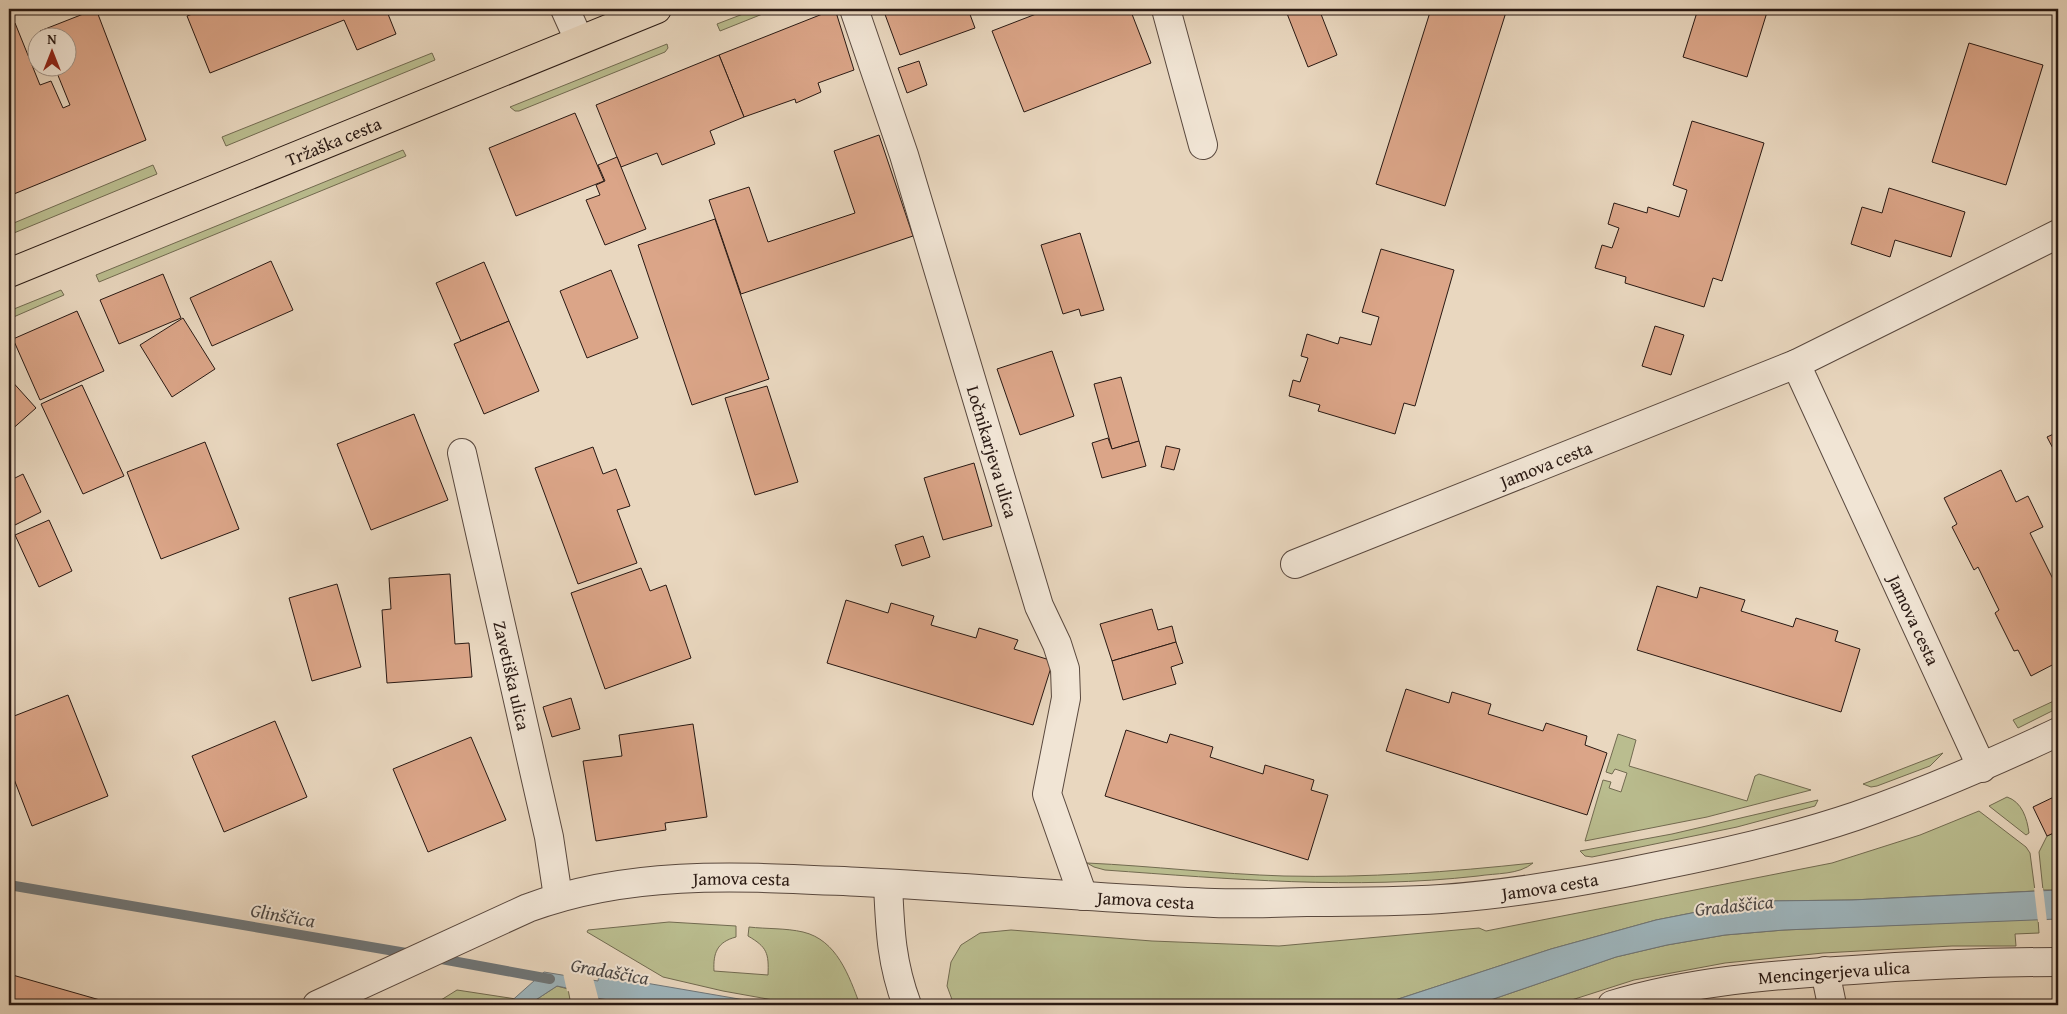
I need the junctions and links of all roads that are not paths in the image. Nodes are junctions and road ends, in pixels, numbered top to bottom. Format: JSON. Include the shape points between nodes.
{"nodes":[{"id":1,"x":565,"y":9,"type":"edge"},
{"id":2,"x":657,"y":9,"type":"edge"},
{"id":3,"x":854,"y":9,"type":"edge"},
{"id":4,"x":1166,"y":9,"type":"edge"},
{"id":5,"x":579,"y":40,"type":"junction"},
{"id":6,"x":1203,"y":145,"type":"dead end"},
{"id":7,"x":2058,"y":234,"type":"edge"},
{"id":8,"x":9,"y":273,"type":"edge"},
{"id":9,"x":1796,"y":364,"type":"junction"},
{"id":10,"x":462,"y":453,"type":"dead end"},
{"id":11,"x":1295,"y":564,"type":"dead end"},
{"id":12,"x":2058,"y":732,"type":"edge"},
{"id":13,"x":1982,"y":768,"type":"junction"},
{"id":14,"x":888,"y":884,"type":"junction"},
{"id":15,"x":1084,"y":896,"type":"junction"},
{"id":16,"x":558,"y":897,"type":"junction"},
{"id":17,"x":2058,"y":962,"type":"edge"},
{"id":18,"x":1825,"y":972,"type":"junction"},
{"id":19,"x":317,"y":1005,"type":"edge"},
{"id":20,"x":907,"y":1005,"type":"edge"},
{"id":21,"x":1612,"y":1005,"type":"edge"},
{"id":22,"x":1832,"y":1005,"type":"edge"}],
"edges":[{"from":1,"to":5,"type":"street"},
{"from":2,"to":5,"type":"main road","name":"Tržaška cesta"},
{"from":3,"to":15,"type":"street","name":"Ločnikarjeva ulica","via":[[907,164],[1039,606],[1066,669],[1066,698],[1048,794]]},
{"from":4,"to":6,"type":"street"},
{"from":5,"to":8,"type":"main road","name":"Tržaška cesta"},
{"from":7,"to":9,"type":"street","name":"Jamova cesta"},
{"from":9,"to":11,"type":"street","name":"Jamova cesta"},
{"from":9,"to":13,"type":"street","name":"Jamova cesta"},
{"from":10,"to":16,"type":"street","name":"Zavetiška ulica","via":[[549,837]]},
{"from":12,"to":13,"type":"street","name":"Jamova cesta"},
{"from":13,"to":15,"type":"street","name":"Jamova cesta","via":[[1899,801],[1750,846],[1611,876],[1507,892],[1440,899],[1218,903]]},
{"from":14,"to":15,"type":"street","name":"Jamova cesta"},
{"from":14,"to":16,"type":"street","name":"Jamova cesta","via":[[697,877],[651,879]]},
{"from":14,"to":20,"type":"street","via":[[890,942],[897,978]]},
{"from":16,"to":19,"type":"street","name":"Jamova cesta","via":[[486,926]]},
{"from":17,"to":18,"type":"street","name":"Mencingerjeva ulica","via":[[1955,963]]},
{"from":18,"to":21,"type":"street","name":"Mencingerjeva ulica","via":[[1704,984]]},
{"from":18,"to":22,"type":"street"}]}
